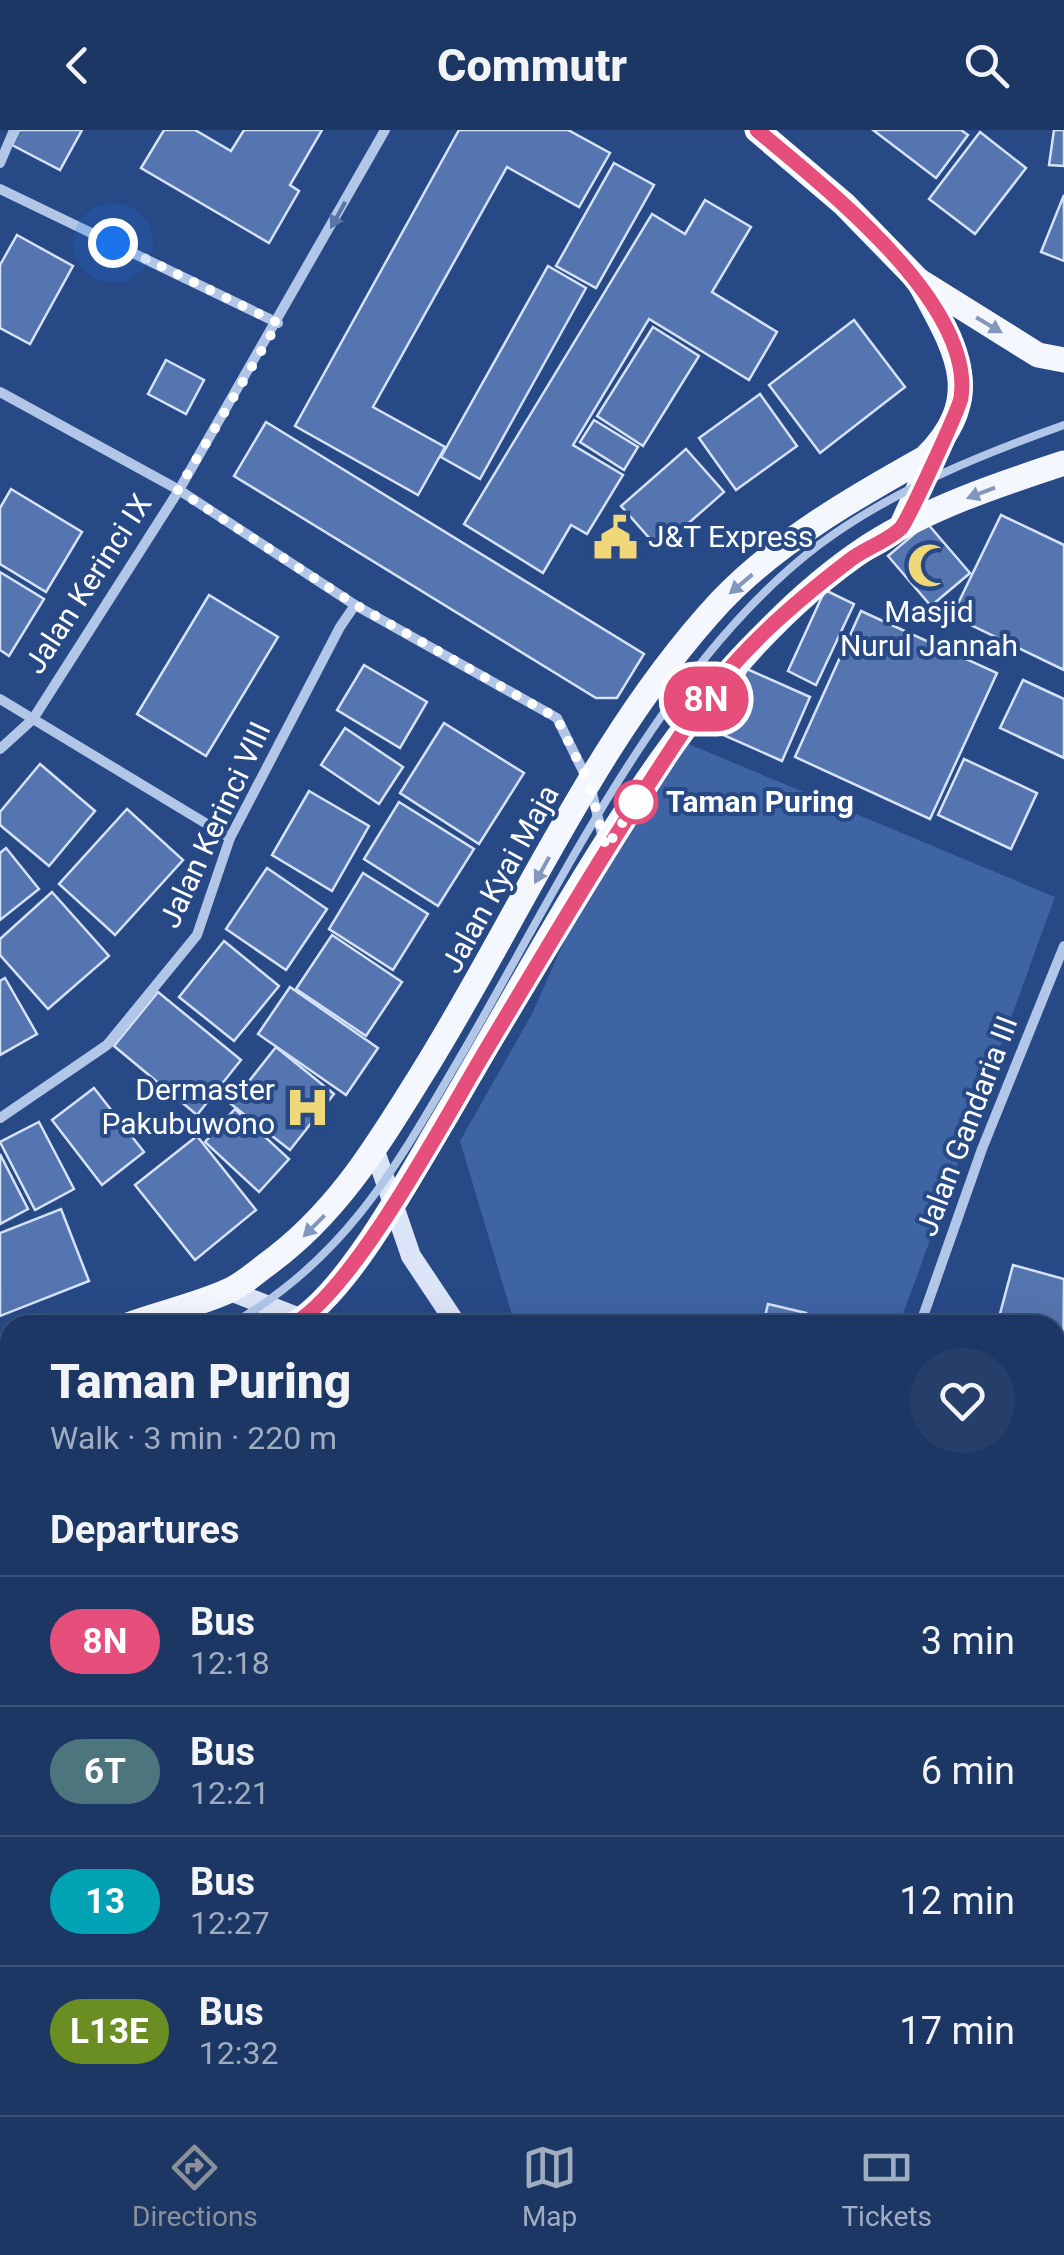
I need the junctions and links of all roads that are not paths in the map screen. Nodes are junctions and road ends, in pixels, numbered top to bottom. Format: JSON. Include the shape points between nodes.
{"nodes":[{"id":1,"x":14,"y":130,"type":"edge"},
{"id":2,"x":385,"y":130,"type":"edge"},
{"id":3,"x":757,"y":130,"type":"edge"},
{"id":4,"x":0,"y":164,"type":"edge"},
{"id":5,"x":0,"y":189,"type":"edge"},
{"id":6,"x":918,"y":280,"type":"junction"},
{"id":7,"x":278,"y":323,"type":"junction"},
{"id":8,"x":1064,"y":360,"type":"edge"},
{"id":9,"x":0,"y":392,"type":"edge"},
{"id":10,"x":1064,"y":425,"type":"edge"},
{"id":11,"x":939,"y":444,"type":"junction"},
{"id":12,"x":1064,"y":463,"type":"edge"},
{"id":13,"x":178,"y":490,"type":"junction"},
{"id":14,"x":901,"y":528,"type":"junction"},
{"id":15,"x":356,"y":605,"type":"junction"},
{"id":16,"x":0,"y":699,"type":"edge"},
{"id":17,"x":33,"y":719,"type":"junction"},
{"id":18,"x":0,"y":749,"type":"edge"},
{"id":19,"x":590,"y":786,"type":"junction"},
{"id":20,"x":230,"y":838,"type":"junction"},
{"id":21,"x":606,"y":848,"type":"junction"},
{"id":22,"x":1064,"y":946,"type":"edge"},
{"id":23,"x":0,"y":1118,"type":"edge"},
{"id":24,"x":375,"y":1151,"type":"junction"},
{"id":25,"x":394,"y":1204,"type":"junction"},
{"id":26,"x":230,"y":1290,"type":"junction"},
{"id":27,"x":180,"y":1315,"type":"edge"},
{"id":28,"x":246,"y":1315,"type":"edge"},
{"id":29,"x":286,"y":1315,"type":"edge"},
{"id":30,"x":311,"y":1315,"type":"edge"},
{"id":31,"x":450,"y":1315,"type":"edge"},
{"id":32,"x":924,"y":1315,"type":"edge"}],
"edges":[{"from":1,"to":4,"type":"street"},
{"from":2,"to":7,"type":"street","name":"Jalan Kerinci IX","one_way":true},
{"from":3,"to":6,"type":"main road","via":[[844,204]]},
{"from":5,"to":7,"type":"street"},
{"from":6,"to":8,"type":"main road","one_way":true,"via":[[1038,354]]},
{"from":6,"to":11,"type":"main road","name":"Jalan Kyai Maja","via":[[962,375],[961,400]]},
{"from":7,"to":13,"type":"street","name":"Jalan Kerinci IX"},
{"from":9,"to":13,"type":"street"},
{"from":10,"to":28,"type":"lane","bridge":true,"via":[[943,473],[872,510],[778,578],[728,630],[646,740],[365,1211],[289,1289]]},
{"from":11,"to":14,"type":"main road"},
{"from":11,"to":19,"type":"main road","name":"Jalan Kyai Maja","one_way":true,"via":[[814,526],[722,600],[655,684]]},
{"from":12,"to":14,"type":"main road","one_way":true},
{"from":13,"to":15,"type":"street"},
{"from":13,"to":17,"type":"street","name":"Jalan Kerinci IX"},
{"from":14,"to":21,"type":"main road","via":[[849,560],[772,624],[702,703]]},
{"from":15,"to":19,"type":"street","via":[[557,718]]},
{"from":15,"to":20,"type":"street","name":"Jalan Kerinci VIII"},
{"from":16,"to":17,"type":"street"},
{"from":17,"to":18,"type":"street","name":"Jalan Kerinci IX"},
{"from":17,"to":20,"type":"street"},
{"from":19,"to":21,"type":"street"},
{"from":19,"to":24,"type":"main road","name":"Jalan Kyai Maja","one_way":true},
{"from":20,"to":23,"type":"street","name":"Jalan Kerinci VIII","via":[[196,934],[106,1045]]},
{"from":21,"to":25,"type":"main road"},
{"from":22,"to":32,"type":"street","name":"Jalan Gandaria III"},
{"from":24,"to":25,"type":"main road"},
{"from":24,"to":26,"type":"main road","name":"Jalan Kyai Maja","one_way":true,"via":[[297,1242]]},
{"from":25,"to":30,"type":"main road"},
{"from":25,"to":31,"type":"main road","via":[[411,1256]]},
{"from":26,"to":27,"type":"main road","name":"Jalan Kyai Maja"},
{"from":26,"to":29,"type":"main road"}]}
